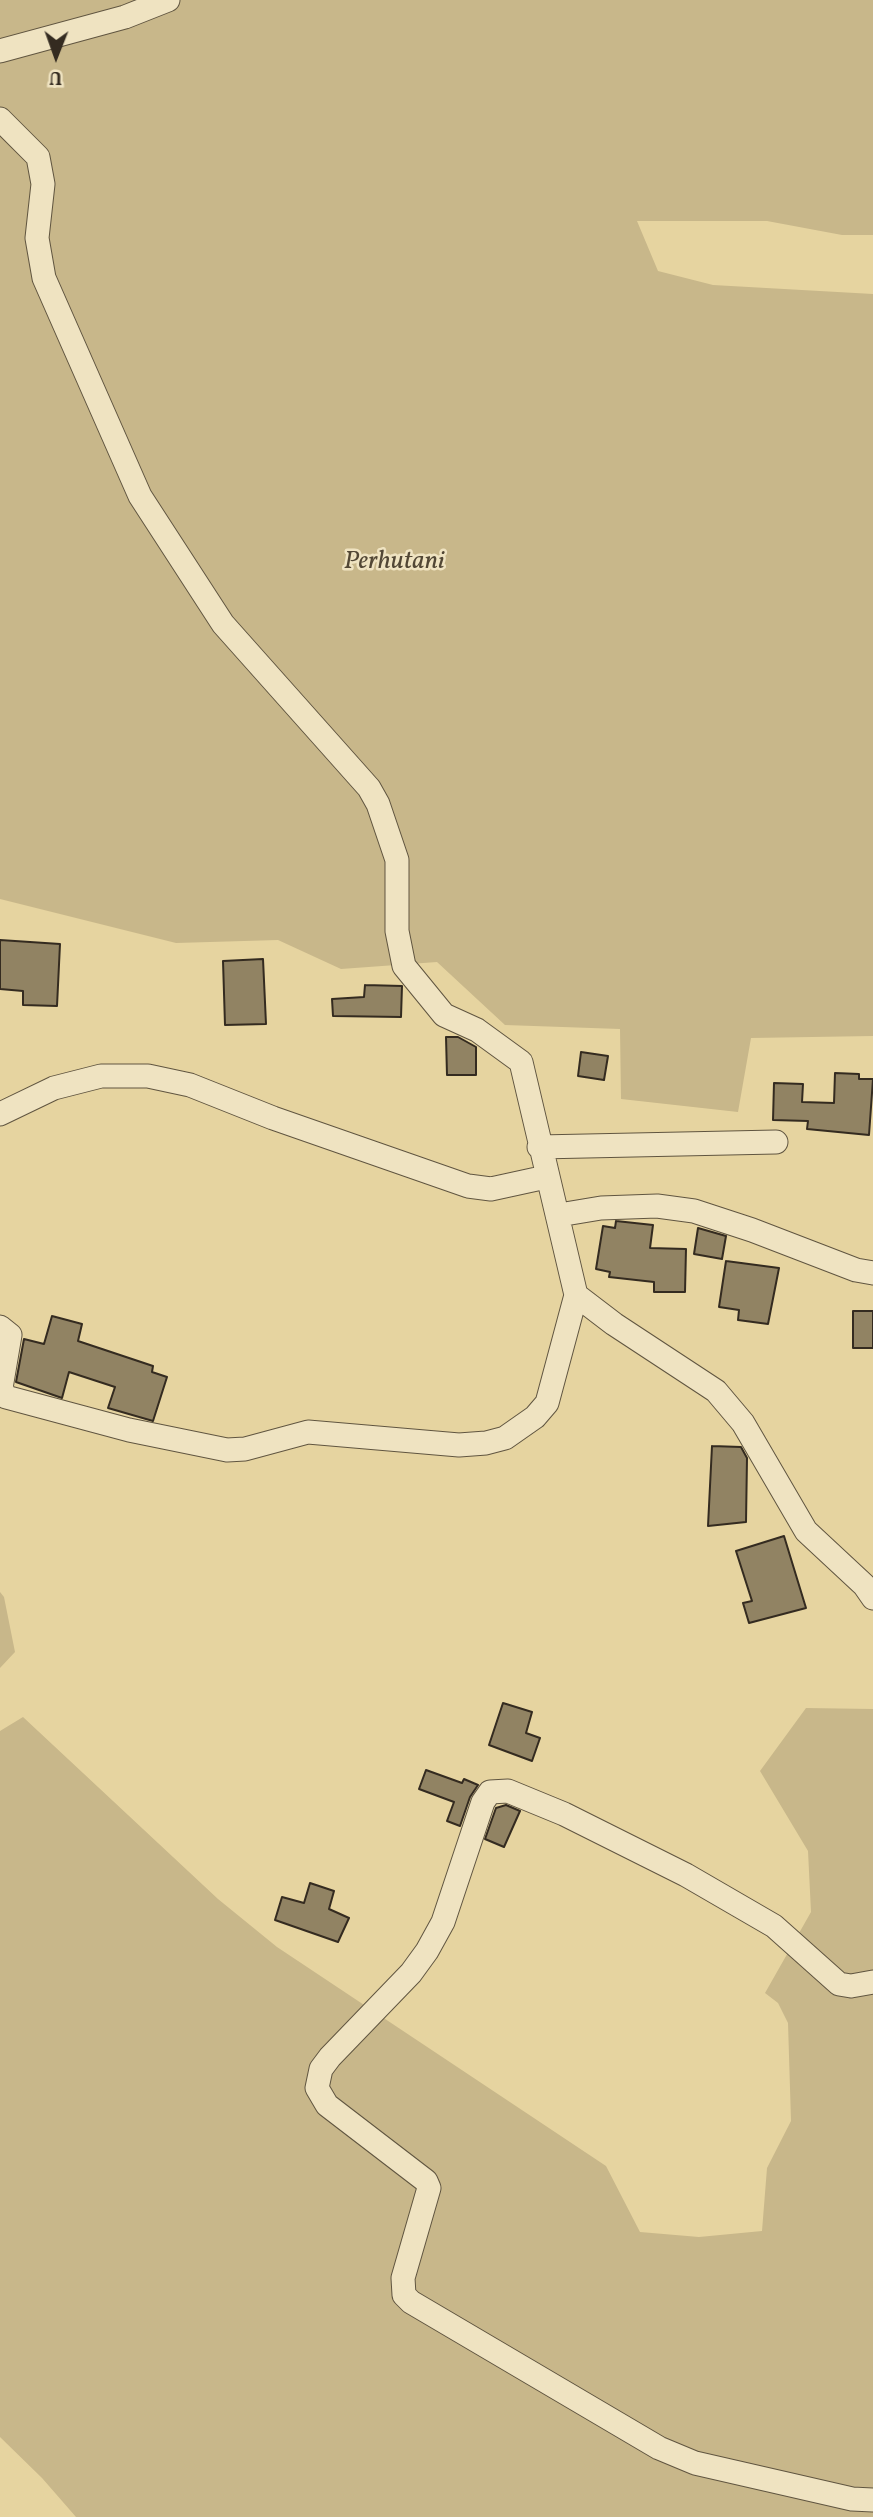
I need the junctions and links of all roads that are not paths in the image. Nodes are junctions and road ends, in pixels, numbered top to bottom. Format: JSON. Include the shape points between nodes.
{"nodes":[{"id":1,"x":168,"y":0,"type":"edge"},
{"id":2,"x":0,"y":51,"type":"edge"},
{"id":3,"x":0,"y":119,"type":"edge"},
{"id":4,"x":0,"y":1114,"type":"edge"},
{"id":5,"x":776,"y":1142,"type":"dead end"},
{"id":6,"x":539,"y":1147,"type":"junction"},
{"id":7,"x":546,"y":1177,"type":"junction"},
{"id":8,"x":559,"y":1215,"type":"junction"},
{"id":9,"x":873,"y":1273,"type":"edge"},
{"id":10,"x":576,"y":1295,"type":"junction"},
{"id":11,"x":0,"y":1327,"type":"edge"},
{"id":12,"x":873,"y":1598,"type":"edge"},
{"id":13,"x":873,"y":1983,"type":"edge"},
{"id":14,"x":873,"y":2500,"type":"edge"}],
"edges":[{"from":1,"to":2,"type":"street","via":[[125,17]]},
{"from":3,"to":6,"type":"street","via":[[38,158],[43,184],[37,238],[44,278],[139,496],[223,624],[369,788],[397,860],[397,931],[404,966],[444,1015],[477,1030],[521,1062]]},
{"from":4,"to":7,"type":"street","via":[[54,1088],[101,1076],[148,1076],[190,1085],[468,1185],[491,1189]]},
{"from":5,"to":6,"type":"street"},
{"from":6,"to":7,"type":"street"},
{"from":7,"to":8,"type":"street"},
{"from":8,"to":9,"type":"street","via":[[657,1206],[694,1211]]},
{"from":8,"to":10,"type":"street"},
{"from":10,"to":11,"type":"street","via":[[547,1403],[505,1437],[459,1445],[308,1432],[227,1450],[129,1430],[6,1397],[1,1388],[10,1335]]},
{"from":10,"to":12,"type":"street","via":[[716,1391],[743,1423],[806,1531]]},
{"from":13,"to":14,"type":"street","via":[[839,1984],[774,1926],[686,1875],[564,1814],[508,1791],[490,1792],[443,1922],[427,1951],[330,2057],[321,2069],[317,2088],[327,2105],[426,2181],[429,2188],[403,2278],[404,2295],[411,2302],[659,2448],[695,2463]]}]}
